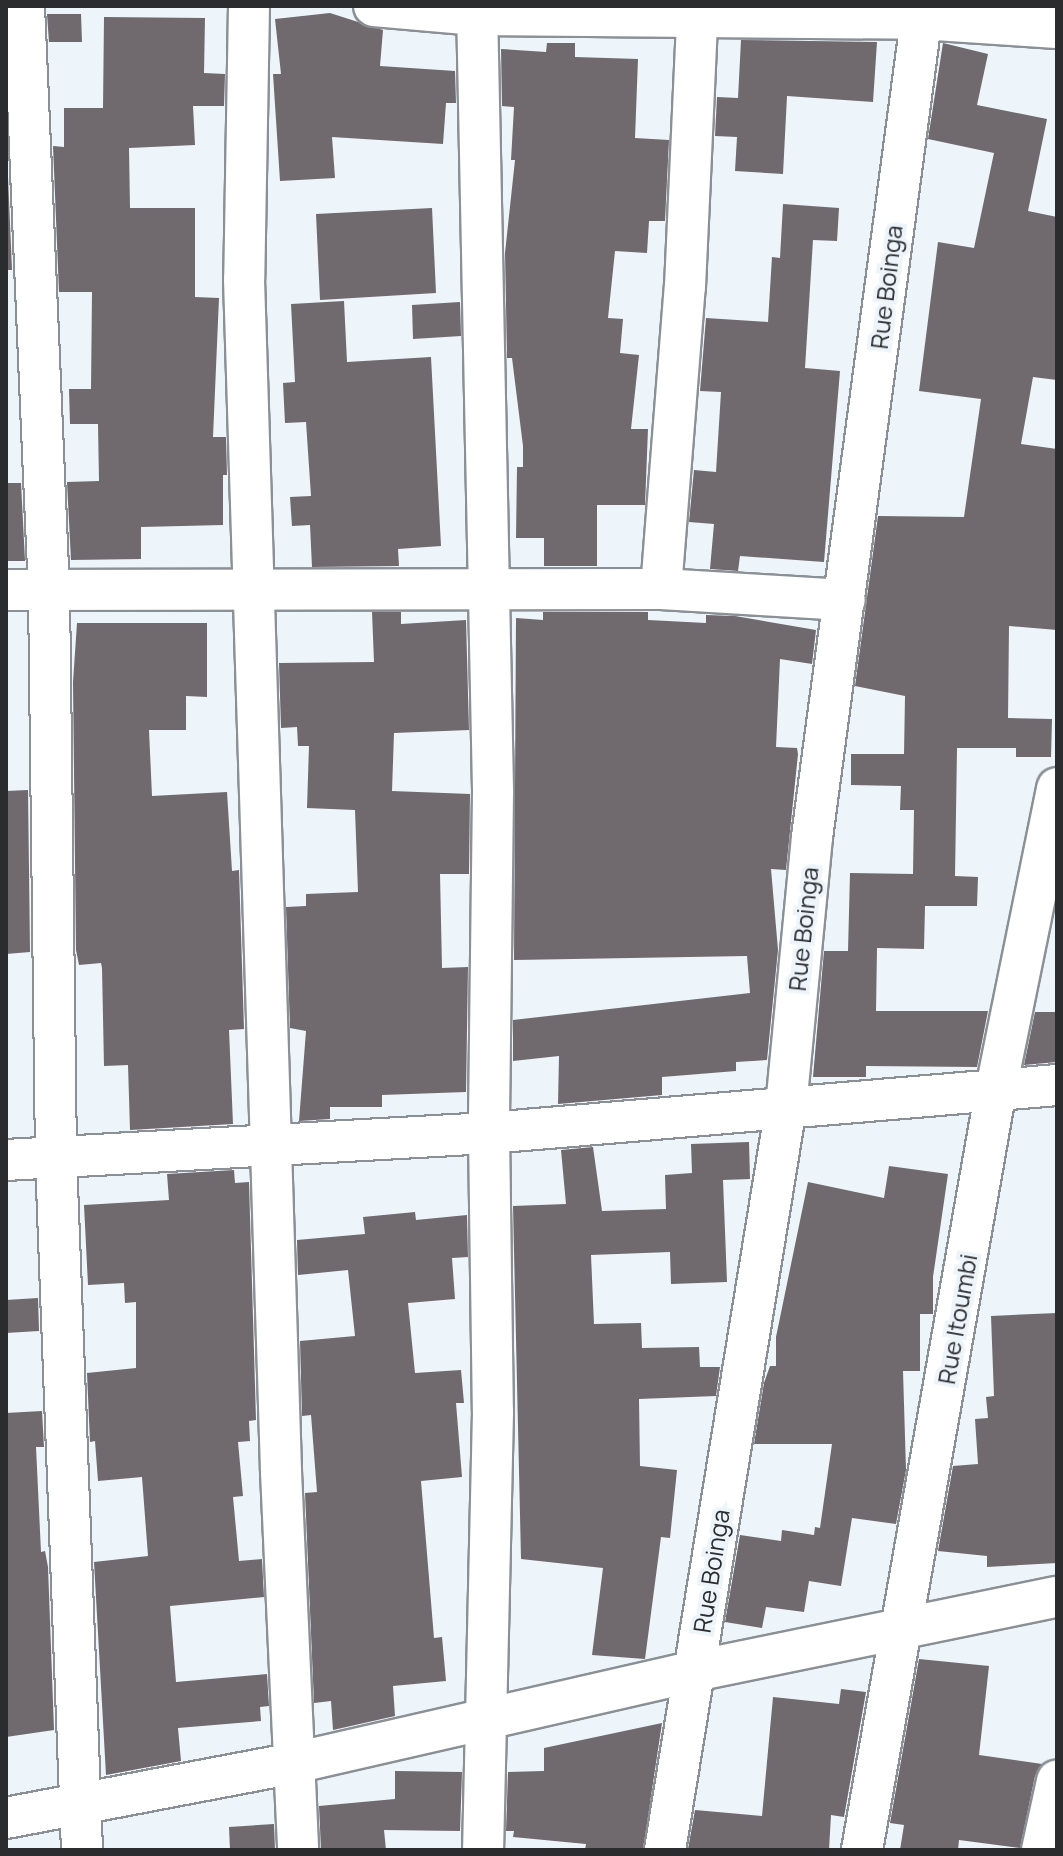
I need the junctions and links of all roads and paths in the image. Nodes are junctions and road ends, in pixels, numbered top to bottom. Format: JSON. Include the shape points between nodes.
{"nodes":[{"id":1,"x":24,"y":6,"type":"edge"},
{"id":2,"x":249,"y":6,"type":"edge"},
{"id":3,"x":374,"y":6,"type":"edge"},
{"id":4,"x":698,"y":10,"type":"edge"},
{"id":5,"x":477,"y":11,"type":"edge"},
{"id":6,"x":922,"y":12,"type":"edge"},
{"id":7,"x":1057,"y":28,"type":"edge"},
{"id":8,"x":491,"y":588,"type":"junction"},
{"id":9,"x":661,"y":589,"type":"junction"},
{"id":10,"x":6,"y":590,"type":"edge"},
{"id":11,"x":49,"y":592,"type":"junction"},
{"id":12,"x":258,"y":592,"type":"junction"},
{"id":13,"x":845,"y":600,"type":"junction"},
{"id":14,"x":1057,"y":788,"type":"edge"},
{"id":15,"x":1057,"y":1085,"type":"edge"},
{"id":16,"x":996,"y":1089,"type":"junction"},
{"id":17,"x":786,"y":1107,"type":"junction"},
{"id":18,"x":489,"y":1133,"type":"junction"},
{"id":19,"x":274,"y":1145,"type":"junction"},
{"id":20,"x":56,"y":1158,"type":"junction"},
{"id":21,"x":6,"y":1160,"type":"edge"},
{"id":22,"x":1057,"y":1597,"type":"edge"},
{"id":23,"x":904,"y":1633,"type":"junction"},
{"id":24,"x":695,"y":1671,"type":"junction"},
{"id":25,"x":486,"y":1718,"type":"junction"},
{"id":26,"x":294,"y":1763,"type":"junction"},
{"id":27,"x":1057,"y":1781,"type":"edge"},
{"id":28,"x":81,"y":1801,"type":"junction"},
{"id":29,"x":6,"y":1818,"type":"edge"},
{"id":30,"x":82,"y":1850,"type":"edge"},
{"id":31,"x":298,"y":1850,"type":"edge"},
{"id":32,"x":483,"y":1850,"type":"edge"},
{"id":33,"x":665,"y":1850,"type":"edge"},
{"id":34,"x":862,"y":1850,"type":"edge"},
{"id":35,"x":1042,"y":1850,"type":"edge"}],
"edges":[{"from":1,"to":11,"type":"street"},
{"from":2,"to":12,"type":"street","via":[[244,279]]},
{"from":3,"to":5,"type":"street"},
{"from":4,"to":5,"type":"street"},
{"from":4,"to":6,"type":"street"},
{"from":4,"to":9,"type":"street","via":[[685,287]]},
{"from":5,"to":8,"type":"street"},
{"from":6,"to":7,"type":"street"},
{"from":6,"to":13,"type":"street","name":"Rue Boinga"},
{"from":8,"to":9,"type":"street"},
{"from":8,"to":12,"type":"street"},
{"from":8,"to":18,"type":"street"},
{"from":9,"to":13,"type":"street"},
{"from":10,"to":11,"type":"street"},
{"from":11,"to":12,"type":"street"},
{"from":11,"to":20,"type":"street"},
{"from":12,"to":19,"type":"street"},
{"from":13,"to":17,"type":"street","name":"Rue Boinga","via":[[812,837]]},
{"from":14,"to":16,"type":"street","name":"Rue Itoumbi"},
{"from":15,"to":16,"type":"street"},
{"from":16,"to":17,"type":"street"},
{"from":16,"to":23,"type":"street","name":"Rue Itoumbi"},
{"from":17,"to":18,"type":"street"},
{"from":17,"to":24,"type":"street","name":"Rue Boinga"},
{"from":18,"to":19,"type":"street"},
{"from":18,"to":25,"type":"street","via":[[493,1412]]},
{"from":19,"to":20,"type":"street"},
{"from":19,"to":26,"type":"street"},
{"from":20,"to":21,"type":"street"},
{"from":20,"to":28,"type":"street"},
{"from":22,"to":23,"type":"street"},
{"from":23,"to":24,"type":"street"},
{"from":23,"to":34,"type":"street","name":"Rue Itoumbi"},
{"from":24,"to":25,"type":"street"},
{"from":24,"to":33,"type":"street","name":"Rue Boinga"},
{"from":25,"to":26,"type":"street"},
{"from":25,"to":32,"type":"street"},
{"from":26,"to":28,"type":"street"},
{"from":26,"to":31,"type":"street"},
{"from":27,"to":35,"type":"street"},
{"from":28,"to":29,"type":"street"},
{"from":28,"to":30,"type":"street"}]}
